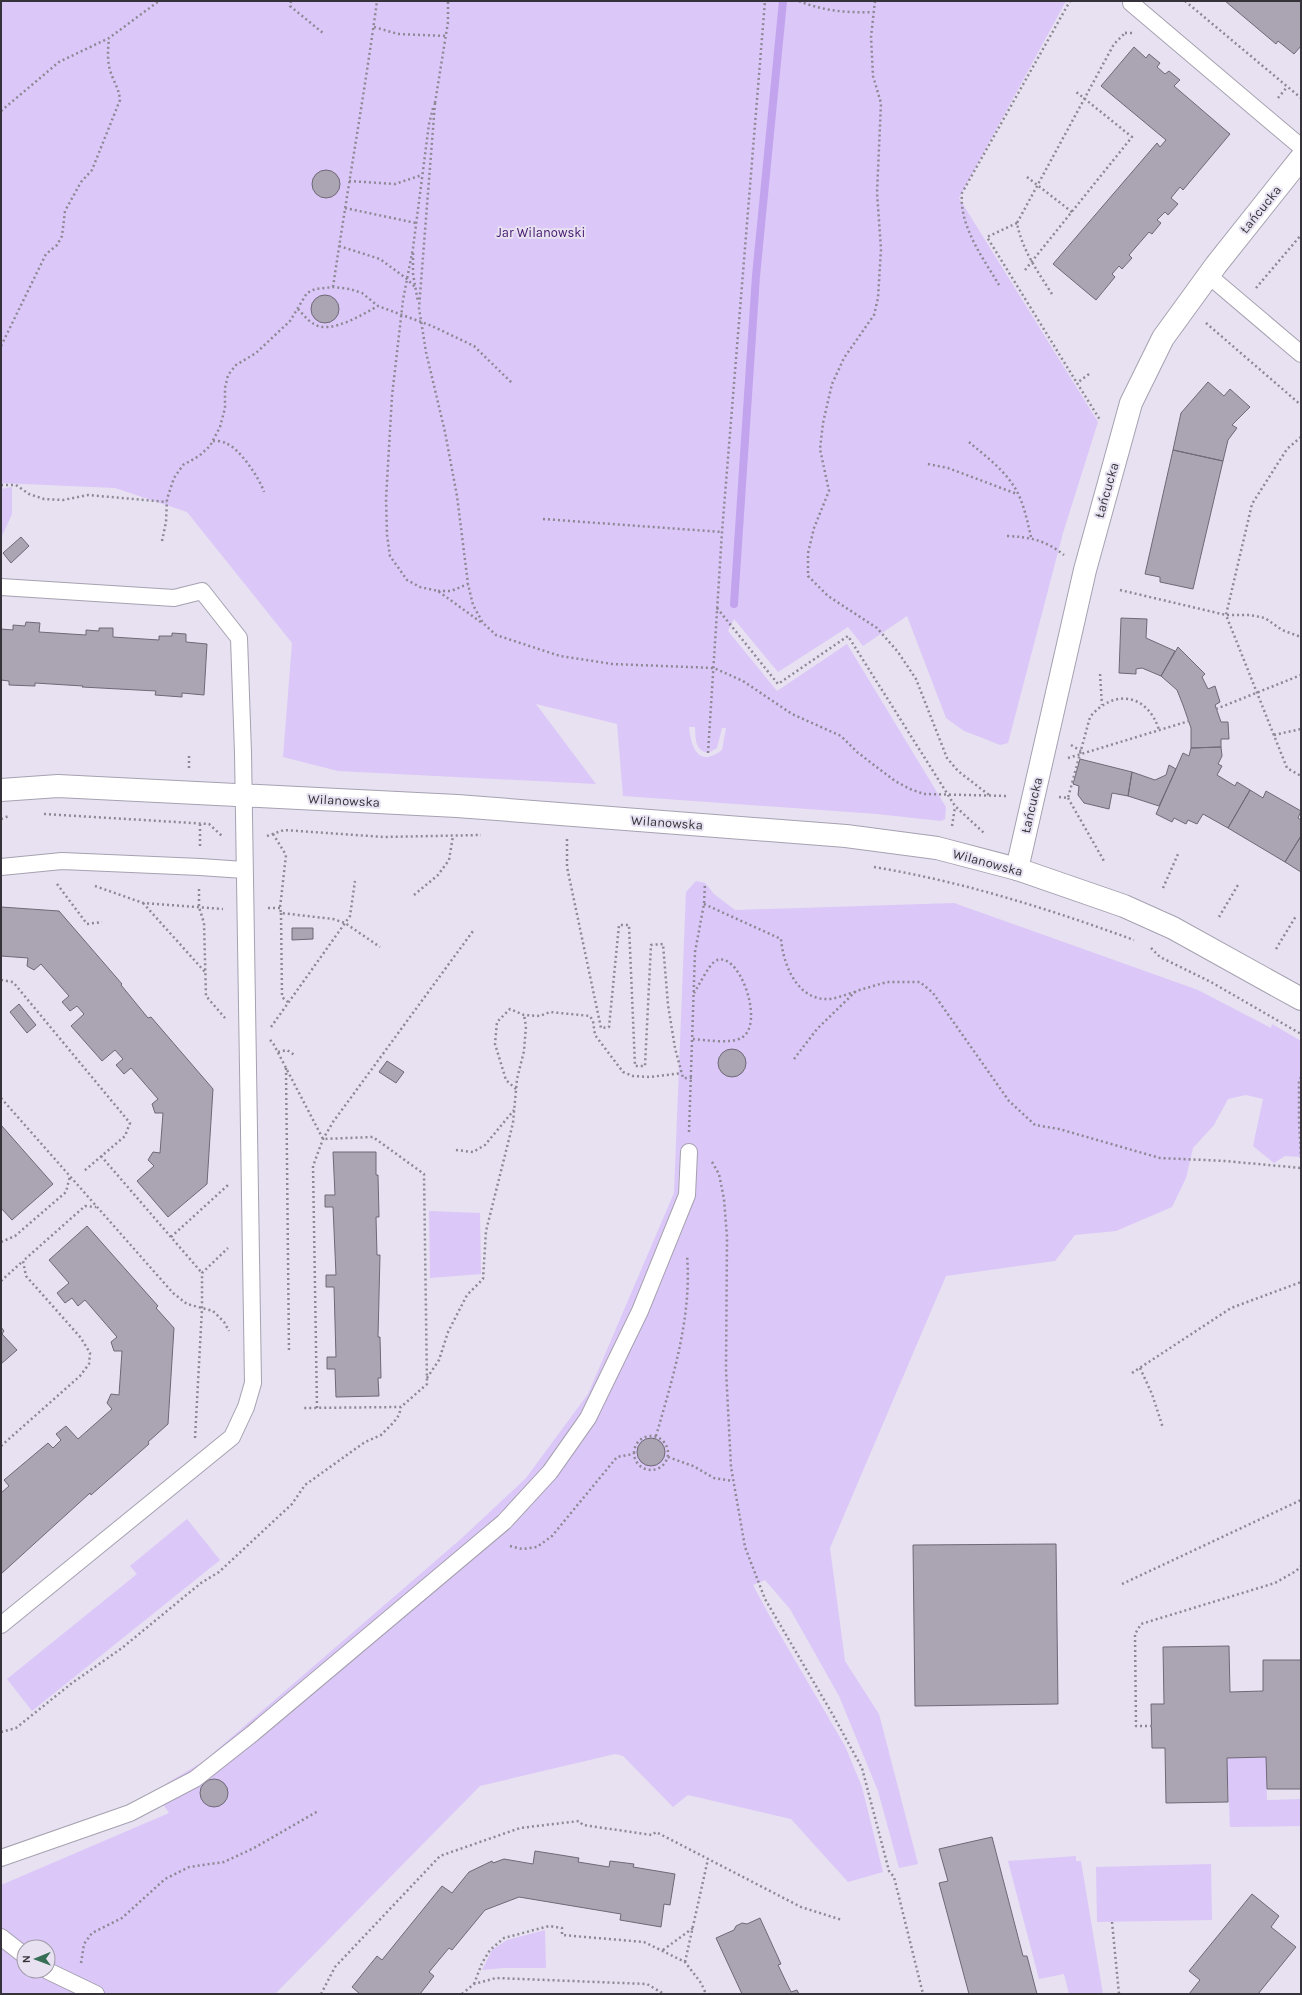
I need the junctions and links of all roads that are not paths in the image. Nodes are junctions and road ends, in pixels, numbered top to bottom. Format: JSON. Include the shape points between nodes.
{"nodes":[{"id":1,"x":1137,"y":8,"type":"road end"},
{"id":2,"x":1301,"y":147,"type":"edge"},
{"id":3,"x":1301,"y":158,"type":"edge"},
{"id":4,"x":1208,"y":275,"type":"junction"},
{"id":5,"x":1301,"y":354,"type":"edge"},
{"id":6,"x":1,"y":587,"type":"edge"},
{"id":7,"x":1,"y":790,"type":"edge"},
{"id":8,"x":243,"y":795,"type":"junction"},
{"id":9,"x":1,"y":867,"type":"edge"},
{"id":10,"x":1017,"y":869,"type":"junction"},
{"id":11,"x":244,"y":870,"type":"junction"},
{"id":12,"x":1301,"y":999,"type":"edge"},
{"id":13,"x":689,"y":1152,"type":"road end"},
{"id":14,"x":1,"y":1625,"type":"edge"},
{"id":15,"x":1,"y":1858,"type":"edge"},
{"id":16,"x":1,"y":1937,"type":"edge"},
{"id":17,"x":16,"y":1949,"type":"edge"},
{"id":18,"x":56,"y":1974,"type":"edge"},
{"id":19,"x":96,"y":1994,"type":"edge"}],
"edges":[{"from":1,"to":2,"type":"lane"},
{"from":3,"to":4,"type":"street","name":"Łańcucka"},
{"from":4,"to":5,"type":"lane"},
{"from":4,"to":10,"type":"street","name":"Łańcucka","via":[[1163,338],[1131,403],[1084,570]]},
{"from":6,"to":8,"type":"lane","via":[[174,598],[202,591],[239,638]]},
{"from":7,"to":8,"type":"street","name":"Wilanowska","via":[[58,786]]},
{"from":8,"to":10,"type":"street","name":"Wilanowska","via":[[457,806],[846,836],[937,848]]},
{"from":8,"to":11,"type":"lane"},
{"from":9,"to":11,"type":"lane","via":[[62,861]]},
{"from":10,"to":12,"type":"street","name":"Wilanowska","via":[[1124,906],[1174,928]]},
{"from":11,"to":14,"type":"lane","via":[[253,1361],[253,1383],[246,1407],[232,1437]]},
{"from":13,"to":15,"type":"lane","via":[[687,1195],[640,1311],[588,1418],[550,1472],[504,1522],[195,1779],[130,1813]]},
{"from":16,"to":17,"type":"lane"},
{"from":18,"to":19,"type":"lane"}]}
